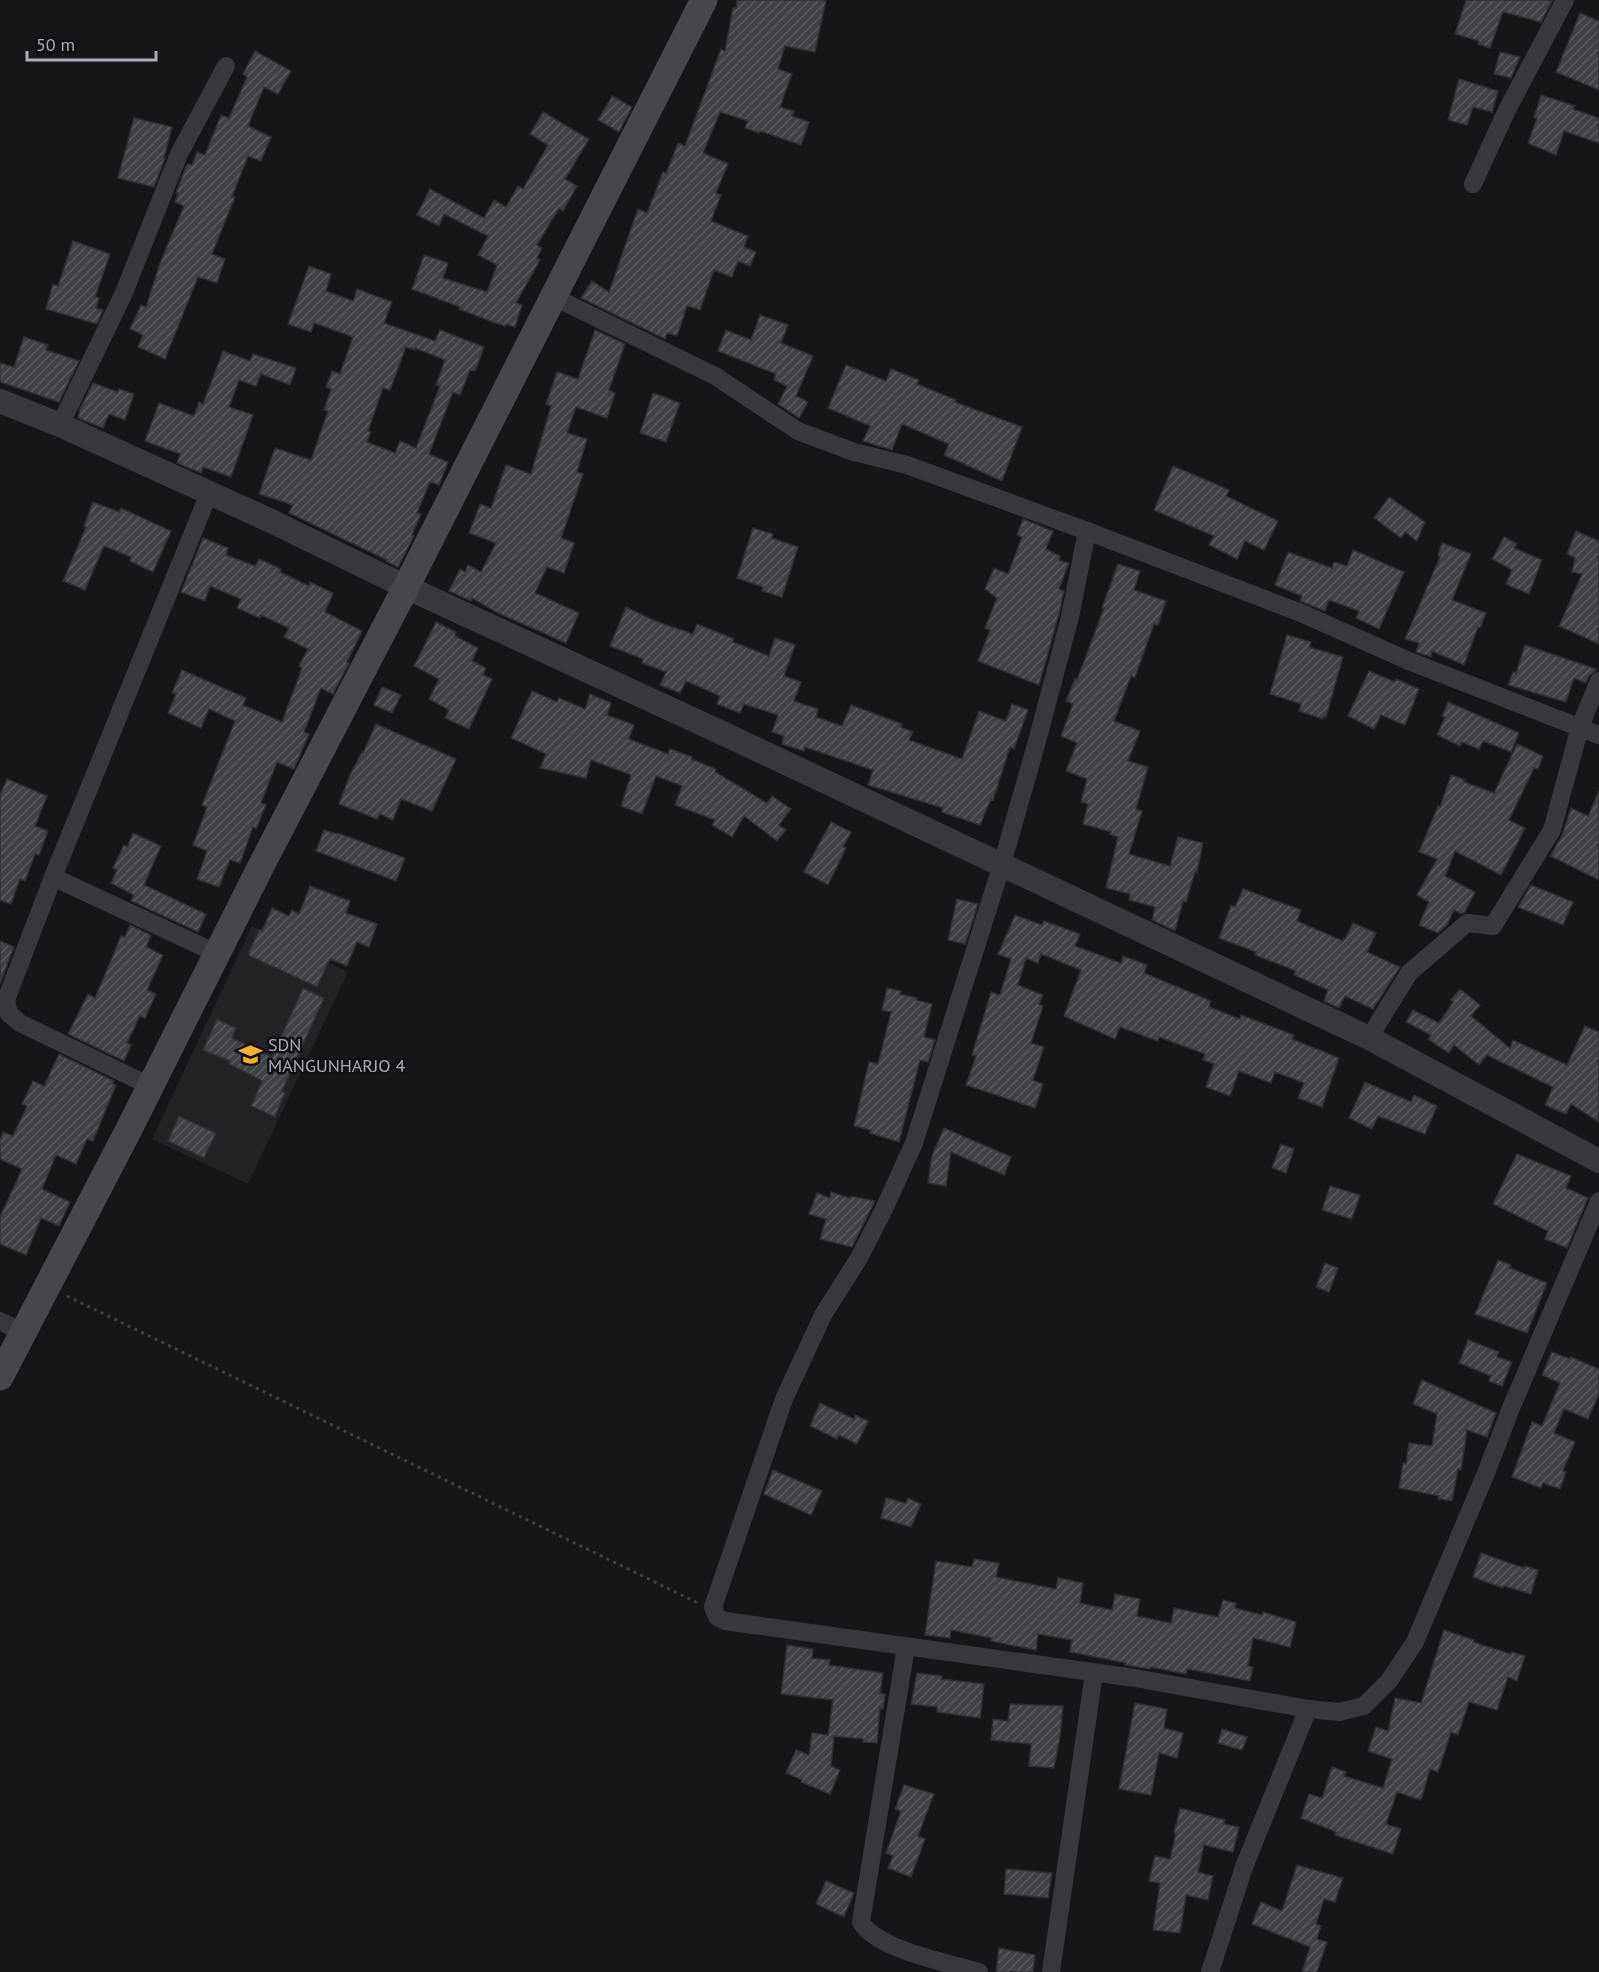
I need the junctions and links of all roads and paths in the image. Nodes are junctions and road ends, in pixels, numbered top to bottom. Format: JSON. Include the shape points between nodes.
{"nodes":[{"id":1,"x":704,"y":0,"type":"edge"},
{"id":2,"x":1565,"y":0,"type":"edge"},
{"id":3,"x":226,"y":66,"type":"dead end"},
{"id":4,"x":1473,"y":184,"type":"dead end"},
{"id":5,"x":554,"y":297,"type":"junction"},
{"id":6,"x":0,"y":401,"type":"edge"},
{"id":7,"x":60,"y":425,"type":"junction"},
{"id":8,"x":209,"y":493,"type":"junction"},
{"id":9,"x":1088,"y":531,"type":"junction"},
{"id":10,"x":406,"y":587,"type":"junction"},
{"id":11,"x":1599,"y":681,"type":"edge"},
{"id":12,"x":1580,"y":727,"type":"junction"},
{"id":13,"x":1599,"y":735,"type":"edge"},
{"id":14,"x":1002,"y":864,"type":"junction"},
{"id":15,"x":53,"y":877,"type":"junction"},
{"id":16,"x":216,"y":953,"type":"junction"},
{"id":17,"x":1369,"y":1038,"type":"junction"},
{"id":18,"x":150,"y":1086,"type":"junction"},
{"id":19,"x":1599,"y":1161,"type":"edge"},
{"id":20,"x":1599,"y":1201,"type":"edge"},
{"id":21,"x":46,"y":1286,"type":"junction"},
{"id":22,"x":11,"y":1327,"type":"edge"},
{"id":23,"x":0,"y":1377,"type":"edge"},
{"id":24,"x":713,"y":1607,"type":"junction"},
{"id":25,"x":906,"y":1647,"type":"junction"},
{"id":26,"x":1094,"y":1673,"type":"junction"},
{"id":27,"x":1308,"y":1708,"type":"junction"},
{"id":28,"x":980,"y":1972,"type":"edge"},
{"id":29,"x":1051,"y":1972,"type":"edge"},
{"id":30,"x":1210,"y":1972,"type":"edge"}],
"edges":[{"from":1,"to":5,"type":"main road"},
{"from":2,"to":4,"type":"street"},
{"from":3,"to":7,"type":"street","via":[[179,154],[123,295]]},
{"from":5,"to":9,"type":"street","via":[[715,376],[798,431],[854,452],[907,465]]},
{"from":5,"to":10,"type":"main road"},
{"from":6,"to":7,"type":"street"},
{"from":7,"to":8,"type":"street"},
{"from":8,"to":10,"type":"street"},
{"from":8,"to":15,"type":"street"},
{"from":9,"to":12,"type":"street"},
{"from":9,"to":14,"type":"street","via":[[1070,617]]},
{"from":10,"to":14,"type":"street"},
{"from":10,"to":16,"type":"main road"},
{"from":11,"to":12,"type":"street"},
{"from":12,"to":13,"type":"street"},
{"from":12,"to":17,"type":"street","via":[[1552,830],[1494,926],[1467,923],[1409,973]]},
{"from":14,"to":17,"type":"street"},
{"from":14,"to":24,"type":"street","via":[[914,1143],[859,1258],[823,1315],[784,1399]]},
{"from":15,"to":16,"type":"street"},
{"from":15,"to":18,"type":"street","via":[[6,1000],[9,1014],[20,1023]]},
{"from":16,"to":18,"type":"main road"},
{"from":17,"to":19,"type":"street"},
{"from":18,"to":21,"type":"main road"},
{"from":20,"to":27,"type":"street","via":[[1415,1642],[1389,1681],[1364,1706],[1339,1712]]},
{"from":21,"to":22,"type":"main road"},
{"from":21,"to":24,"type":"path","via":[[695,1602]]},
{"from":22,"to":23,"type":"main road"},
{"from":24,"to":25,"type":"street","via":[[717,1617],[725,1621]]},
{"from":25,"to":26,"type":"street"},
{"from":25,"to":28,"type":"street","via":[[861,1922],[887,1944]]},
{"from":26,"to":27,"type":"street"},
{"from":26,"to":29,"type":"street"},
{"from":27,"to":30,"type":"street","via":[[1244,1867]]}]}
